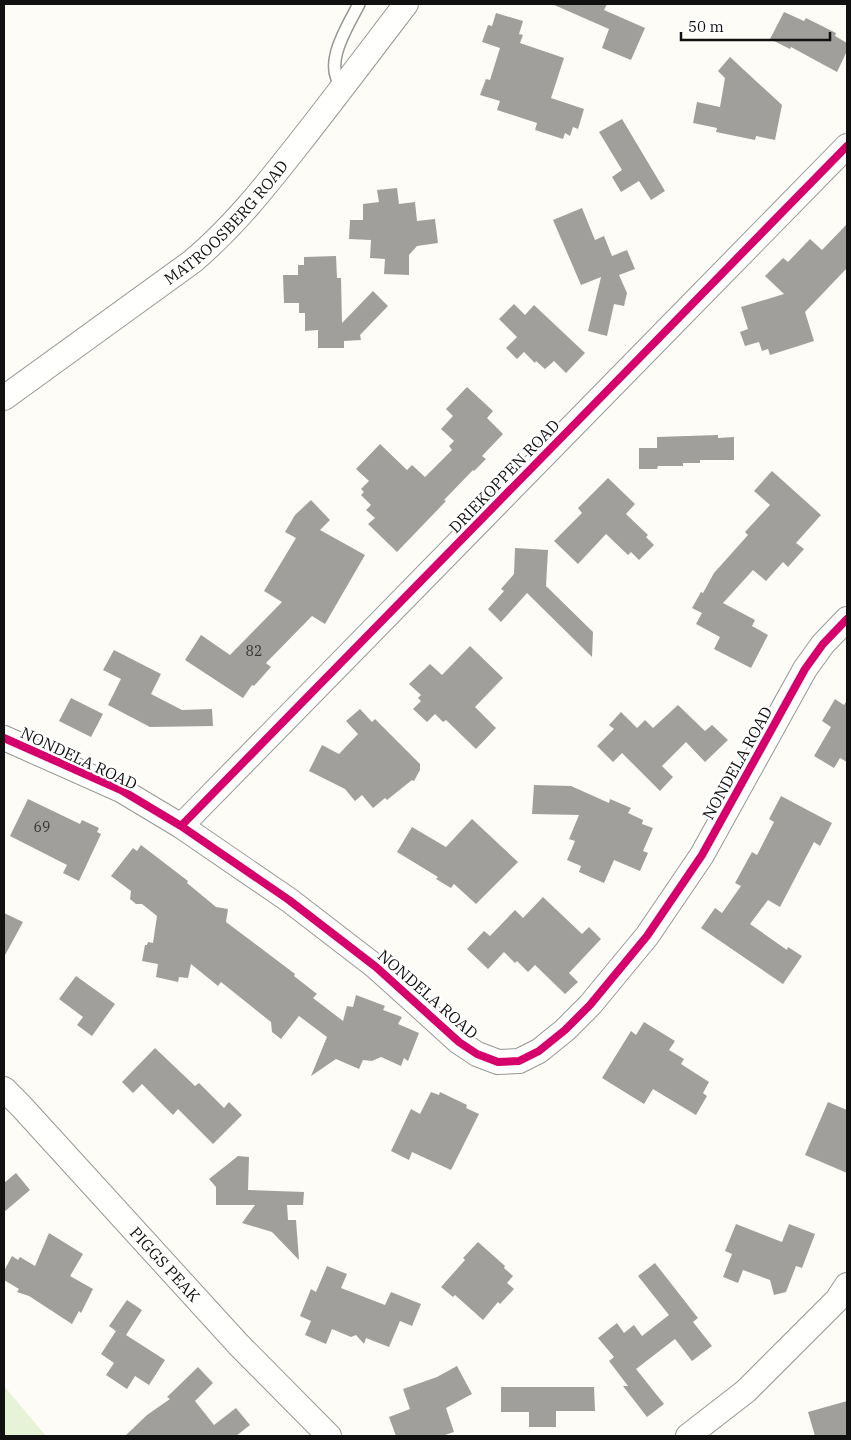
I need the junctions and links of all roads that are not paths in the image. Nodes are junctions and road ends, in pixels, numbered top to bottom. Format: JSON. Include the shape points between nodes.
{"nodes":[{"id":1,"x":358,"y":4,"type":"edge"},
{"id":2,"x":406,"y":4,"type":"edge"},
{"id":3,"x":343,"y":87,"type":"junction"},
{"id":4,"x":847,"y":146,"type":"edge"},
{"id":5,"x":4,"y":398,"type":"edge"},
{"id":6,"x":847,"y":619,"type":"edge"},
{"id":7,"x":4,"y":738,"type":"edge"},
{"id":8,"x":181,"y":826,"type":"junction"},
{"id":9,"x":4,"y":1089,"type":"edge"},
{"id":10,"x":847,"y":1285,"type":"edge"},
{"id":11,"x":329,"y":1436,"type":"edge"},
{"id":12,"x":688,"y":1436,"type":"edge"}],
"edges":[{"from":1,"to":3,"type":"lane","via":[[334,60],[335,73]]},
{"from":2,"to":3,"type":"street","name":"MATROOSBERG ROAD"},
{"from":3,"to":5,"type":"street","name":"MATROOSBERG ROAD","via":[[249,207],[219,239]]},
{"from":4,"to":8,"type":"street","name":"DRIEKOPPEN ROAD"},
{"from":6,"to":8,"type":"street","name":"NONDELA ROAD","via":[[805,669],[702,855],[647,936],[565,1030],[539,1052],[519,1061],[498,1062],[459,1042],[376,967],[289,900]]},
{"from":7,"to":8,"type":"street","name":"NONDELA ROAD","via":[[121,790]]},
{"from":9,"to":11,"type":"street","name":"PIGGS PEAK","via":[[238,1344]]},
{"from":10,"to":12,"type":"street","via":[[837,1300],[746,1391]]}]}
